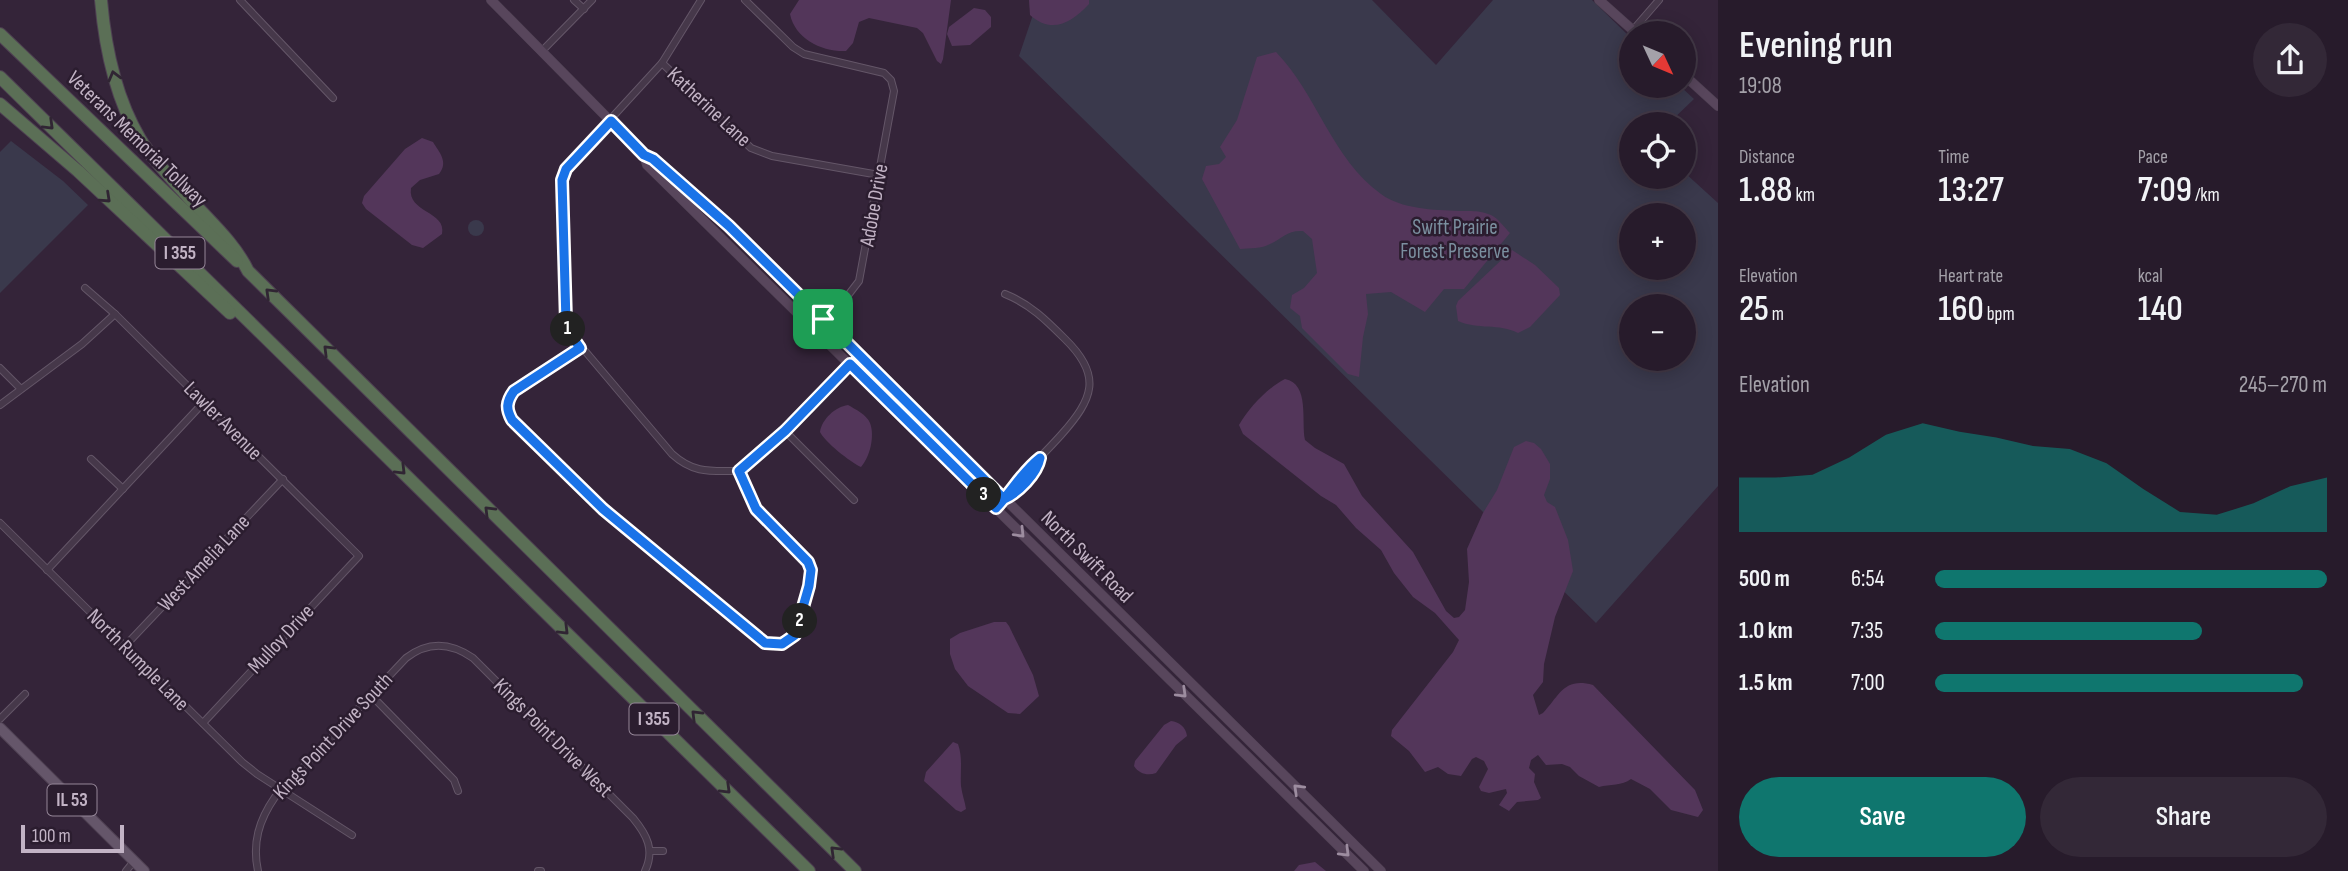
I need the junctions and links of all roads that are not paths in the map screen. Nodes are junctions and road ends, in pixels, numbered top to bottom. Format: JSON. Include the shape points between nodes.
{"nodes":[{"id":1,"x":101,"y":0,"type":"edge"},
{"id":2,"x":240,"y":0,"type":"edge"},
{"id":3,"x":491,"y":0,"type":"edge"},
{"id":4,"x":574,"y":0,"type":"edge"},
{"id":5,"x":592,"y":0,"type":"edge"},
{"id":6,"x":701,"y":0,"type":"edge"},
{"id":7,"x":745,"y":0,"type":"edge"},
{"id":8,"x":1599,"y":0,"type":"edge"},
{"id":9,"x":1660,"y":0,"type":"edge"},
{"id":10,"x":584,"y":9,"type":"junction"},
{"id":11,"x":1622,"y":21,"type":"edge"},
{"id":12,"x":1643,"y":21,"type":"edge"},
{"id":13,"x":0,"y":34,"type":"edge"},
{"id":14,"x":542,"y":51,"type":"junction"},
{"id":15,"x":662,"y":63,"type":"junction"},
{"id":16,"x":0,"y":77,"type":"edge"},
{"id":17,"x":1696,"y":86,"type":"edge"},
{"id":18,"x":333,"y":98,"type":"dead end"},
{"id":19,"x":0,"y":104,"type":"edge"},
{"id":20,"x":1718,"y":106,"type":"edge"},
{"id":21,"x":611,"y":121,"type":"junction"},
{"id":22,"x":644,"y":155,"type":"junction"},
{"id":23,"x":879,"y":175,"type":"junction"},
{"id":24,"x":248,"y":271,"type":"junction"},
{"id":25,"x":85,"y":288,"type":"dead end"},
{"id":26,"x":1005,"y":294,"type":"dead end"},
{"id":27,"x":115,"y":314,"type":"junction"},
{"id":28,"x":823,"y":319,"type":"junction"},
{"id":29,"x":580,"y":348,"type":"junction"},
{"id":30,"x":859,"y":355,"type":"junction"},
{"id":31,"x":850,"y":364,"type":"junction"},
{"id":32,"x":0,"y":368,"type":"edge"},
{"id":33,"x":21,"y":389,"type":"junction"},
{"id":34,"x":204,"y":402,"type":"junction"},
{"id":35,"x":0,"y":405,"type":"edge"},
{"id":36,"x":361,"y":430,"type":"junction"},
{"id":37,"x":785,"y":431,"type":"junction"},
{"id":38,"x":91,"y":459,"type":"dead end"},
{"id":39,"x":739,"y":471,"type":"junction"},
{"id":40,"x":283,"y":479,"type":"junction"},
{"id":41,"x":123,"y":489,"type":"junction"},
{"id":42,"x":1004,"y":499,"type":"junction"},
{"id":43,"x":854,"y":500,"type":"dead end"},
{"id":44,"x":996,"y":508,"type":"junction"},
{"id":45,"x":0,"y":523,"type":"edge"},
{"id":46,"x":359,"y":556,"type":"joint"},
{"id":47,"x":47,"y":570,"type":"junction"},
{"id":48,"x":439,"y":635,"type":"dead end"},
{"id":49,"x":438,"y":644,"type":"junction"},
{"id":50,"x":125,"y":646,"type":"junction"},
{"id":51,"x":25,"y":694,"type":"dead end"},
{"id":52,"x":372,"y":695,"type":"junction"},
{"id":53,"x":0,"y":719,"type":"edge"},
{"id":54,"x":202,"y":723,"type":"junction"},
{"id":55,"x":0,"y":728,"type":"edge"},
{"id":56,"x":282,"y":790,"type":"junction"},
{"id":57,"x":458,"y":791,"type":"dead end"},
{"id":58,"x":352,"y":835,"type":"dead end"},
{"id":59,"x":651,"y":850,"type":"junction"},
{"id":60,"x":663,"y":851,"type":"dead end"},
{"id":61,"x":134,"y":861,"type":"junction"},
{"id":62,"x":126,"y":871,"type":"edge"},
{"id":63,"x":144,"y":871,"type":"edge"},
{"id":64,"x":258,"y":871,"type":"edge"},
{"id":65,"x":645,"y":871,"type":"edge"},
{"id":66,"x":809,"y":871,"type":"edge"},
{"id":67,"x":855,"y":871,"type":"edge"},
{"id":68,"x":1364,"y":871,"type":"edge"},
{"id":69,"x":1381,"y":871,"type":"edge"}],
"edges":[{"from":24,"to":1,"type":"highway","one_way":true,"via":[[239,253],[140,139],[114,76]]},
{"from":2,"to":18,"type":"street"},
{"from":3,"to":14,"type":"street","name":"North Swift Road"},
{"from":4,"to":10,"type":"street"},
{"from":5,"to":10,"type":"street"},
{"from":6,"to":15,"type":"street"},
{"from":7,"to":23,"type":"street","name":"Adobe Drive","via":[[798,51],[889,77],[894,91]]},
{"from":8,"to":11,"type":"street"},
{"from":9,"to":12,"type":"street"},
{"from":10,"to":14,"type":"street"},
{"from":13,"to":24,"type":"highway","name":"Veterans Memorial Tollway","number":"I 355"},
{"from":14,"to":21,"type":"street","name":"North Swift Road"},
{"from":15,"to":21,"type":"street"},
{"from":15,"to":23,"type":"street","name":"Katherine Lane","via":[[751,148]]},
{"from":16,"to":36,"type":"highway","number":"I 355","one_way":true},
{"from":17,"to":20,"type":"street"},
{"from":19,"to":36,"type":"highway","one_way":true},
{"from":21,"to":22,"type":"street","name":"North Swift Road"},
{"from":21,"to":29,"type":"street","via":[[573,160],[562,180],[565,313],[569,332]]},
{"from":22,"to":28,"type":"street","name":"North Swift Road","via":[[729,226]]},
{"from":22,"to":31,"type":"street","name":"North Swift Road","via":[[647,165]]},
{"from":23,"to":28,"type":"street","name":"Adobe Drive","via":[[859,281]]},
{"from":67,"to":24,"type":"highway","number":"I 355","one_way":true},
{"from":25,"to":27,"type":"street","name":"Lawler Avenue"},
{"from":26,"to":42,"type":"street","via":[[1037,311],[1077,351],[1090,388],[1083,408]]},
{"from":27,"to":33,"type":"street","via":[[82,345]]},
{"from":27,"to":34,"type":"street","name":"Lawler Avenue"},
{"from":28,"to":30,"type":"street","name":"North Swift Road"},
{"from":29,"to":39,"type":"street","via":[[681,462],[699,470]]},
{"from":29,"to":39,"type":"street","via":[[514,391],[507,410],[512,420],[603,509],[757,638],[782,644],[797,631],[811,570],[803,554],[753,504]]},
{"from":30,"to":31,"type":"street"},
{"from":30,"to":42,"type":"street","name":"North Swift Road"},
{"from":31,"to":37,"type":"street"},
{"from":31,"to":44,"type":"street","name":"North Swift Road"},
{"from":32,"to":33,"type":"street"},
{"from":33,"to":35,"type":"street"},
{"from":34,"to":40,"type":"street","name":"Lawler Avenue"},
{"from":34,"to":41,"type":"street"},
{"from":36,"to":66,"type":"highway","number":"I 355","one_way":true},
{"from":37,"to":39,"type":"street"},
{"from":37,"to":43,"type":"street"},
{"from":38,"to":41,"type":"street"},
{"from":40,"to":46,"type":"street","name":"Lawler Avenue"},
{"from":40,"to":50,"type":"street","name":"West Amelia Lane"},
{"from":41,"to":47,"type":"street"},
{"from":42,"to":44,"type":"street"},
{"from":69,"to":42,"type":"street","name":"North Swift Road","one_way":true},
{"from":44,"to":68,"type":"street","name":"North Swift Road","one_way":true},
{"from":45,"to":47,"type":"street","name":"North Rumple Lane"},
{"from":46,"to":54,"type":"street","name":"Mulloy Drive"},
{"from":47,"to":50,"type":"street","name":"North Rumple Lane"},
{"from":48,"to":49,"type":"street"},
{"from":49,"to":52,"type":"street","name":"Kings Point Drive South","via":[[416,650]]},
{"from":49,"to":59,"type":"street","name":"Kings Point Drive West","via":[[472,658],[633,818]]},
{"from":50,"to":54,"type":"street","name":"North Rumple Lane"},
{"from":51,"to":53,"type":"street"},
{"from":52,"to":56,"type":"street","name":"Kings Point Drive South"},
{"from":52,"to":57,"type":"street","via":[[454,780]]},
{"from":54,"to":56,"type":"street","name":"North Rumple Lane"},
{"from":55,"to":61,"type":"main road","number":"IL 53"},
{"from":56,"to":58,"type":"street","name":"North Rumple Lane"},
{"from":56,"to":64,"type":"street","name":"Kings Point Drive South","via":[[261,821],[256,841]]},
{"from":59,"to":60,"type":"street"},
{"from":59,"to":65,"type":"street"},
{"from":61,"to":62,"type":"street"},
{"from":61,"to":63,"type":"main road","number":"IL 53"}]}
